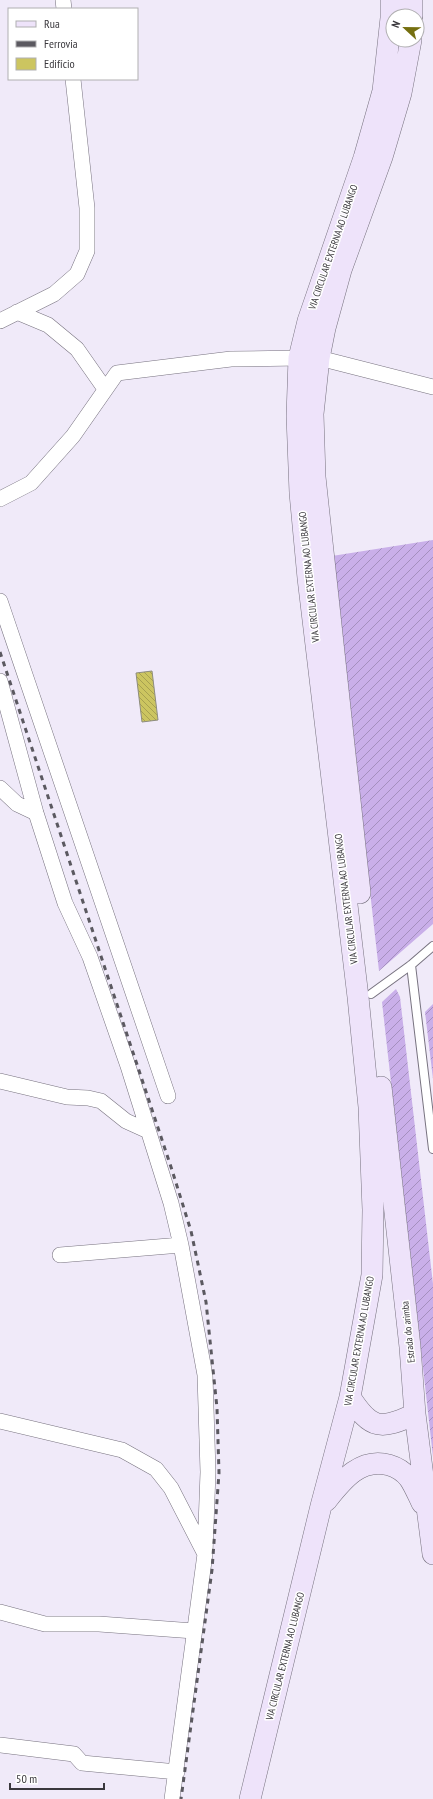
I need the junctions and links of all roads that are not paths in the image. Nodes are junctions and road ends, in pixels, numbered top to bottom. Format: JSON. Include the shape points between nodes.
{"nodes":[{"id":1,"x":391,"y":0,"type":"edge"},
{"id":2,"x":409,"y":48,"type":"edge"},
{"id":3,"x":73,"y":80,"type":"edge"},
{"id":4,"x":17,"y":312,"type":"junction"},
{"id":5,"x":0,"y":321,"type":"edge"},
{"id":6,"x":309,"y":358,"type":"junction"},
{"id":7,"x":433,"y":388,"type":"edge"},
{"id":8,"x":105,"y":389,"type":"junction"},
{"id":9,"x":0,"y":499,"type":"edge"},
{"id":10,"x":0,"y":600,"type":"edge"},
{"id":11,"x":0,"y":681,"type":"edge"},
{"id":12,"x":0,"y":788,"type":"edge"},
{"id":13,"x":36,"y":813,"type":"junction"},
{"id":14,"x":433,"y":946,"type":"edge"},
{"id":15,"x":411,"y":965,"type":"junction"},
{"id":16,"x":371,"y":994,"type":"junction"},
{"id":17,"x":0,"y":1081,"type":"edge"},
{"id":18,"x":168,"y":1096,"type":"dead end"},
{"id":19,"x":383,"y":1110,"type":"joint"},
{"id":20,"x":148,"y":1131,"type":"junction"},
{"id":21,"x":433,"y":1149,"type":"edge"},
{"id":22,"x":182,"y":1245,"type":"junction"},
{"id":23,"x":60,"y":1255,"type":"dead end"},
{"id":24,"x":350,"y":1397,"type":"junction"},
{"id":25,"x":415,"y":1414,"type":"junction"},
{"id":26,"x":0,"y":1421,"type":"edge"},
{"id":27,"x":322,"y":1506,"type":"junction"},
{"id":28,"x":429,"y":1518,"type":"junction"},
{"id":29,"x":205,"y":1554,"type":"junction"},
{"id":30,"x":433,"y":1554,"type":"edge"},
{"id":31,"x":0,"y":1612,"type":"edge"},
{"id":32,"x":194,"y":1631,"type":"junction"},
{"id":33,"x":0,"y":1745,"type":"edge"},
{"id":34,"x":177,"y":1772,"type":"junction"},
{"id":35,"x":172,"y":1799,"type":"edge"},
{"id":36,"x":250,"y":1799,"type":"edge"}],
"edges":[{"from":1,"to":6,"type":"main road","name":"VIA CIRCULAR EXTERNA AO LUBANGO","via":[[392,18],[383,91],[364,158],[308,321]]},
{"from":2,"to":6,"type":"main road","name":"VIA CIRCULAR EXTERNA AO LUBANGO","via":[[401,93],[382,157],[341,270],[325,328]]},
{"from":3,"to":4,"type":"street","via":[[87,208],[86,251],[77,274],[72,279],[54,294]]},
{"from":4,"to":5,"type":"street"},
{"from":4,"to":8,"type":"street","via":[[48,325],[77,349]]},
{"from":6,"to":7,"type":"street"},
{"from":6,"to":8,"type":"street","via":[[231,359],[117,373]]},
{"from":6,"to":16,"type":"main road","name":"VIA CIRCULAR EXTERNA AO LUBANGO","via":[[315,477]]},
{"from":6,"to":24,"type":"main road","name":"VIA CIRCULAR EXTERNA AO LUBANGO","via":[[297,416],[300,501],[369,1107],[373,1210],[372,1275]]},
{"from":8,"to":9,"type":"street","via":[[73,436],[31,483]]},
{"from":10,"to":18,"type":"street"},
{"from":11,"to":13,"type":"street"},
{"from":12,"to":13,"type":"street","via":[[17,804]]},
{"from":13,"to":20,"type":"street","via":[[65,903],[90,957]]},
{"from":14,"to":15,"type":"lane"},
{"from":15,"to":16,"type":"lane"},
{"from":15,"to":21,"type":"lane"},
{"from":16,"to":19,"type":"main road","name":"VIA CIRCULAR EXTERNA AO LUBANGO"},
{"from":17,"to":20,"type":"street","via":[[101,1102],[126,1121]]},
{"from":19,"to":25,"type":"main road","name":"Estrada do arimba","via":[[410,1347]]},
{"from":20,"to":22,"type":"street"},
{"from":22,"to":23,"type":"street"},
{"from":22,"to":29,"type":"street","via":[[205,1375],[208,1472]]},
{"from":24,"to":25,"type":"main road","via":[[361,1414],[377,1424],[393,1424]]},
{"from":24,"to":27,"type":"main road","name":"VIA CIRCULAR EXTERNA AO LUBANGO"},
{"from":25,"to":28,"type":"main road","name":"Estrada do arimba"},
{"from":26,"to":29,"type":"street","via":[[122,1450],[156,1469],[171,1488]]},
{"from":27,"to":28,"type":"main road","via":[[345,1478],[363,1466],[378,1462],[395,1467],[409,1478]]},
{"from":27,"to":36,"type":"main road","name":"VIA CIRCULAR EXTERNA AO LUBANGO"},
{"from":28,"to":30,"type":"main road","name":"Estrada do arimba"},
{"from":29,"to":32,"type":"street"},
{"from":31,"to":32,"type":"street","via":[[45,1624],[99,1624]]},
{"from":32,"to":34,"type":"street"},
{"from":33,"to":34,"type":"street","via":[[74,1754],[82,1763]]},
{"from":34,"to":35,"type":"street"}]}
